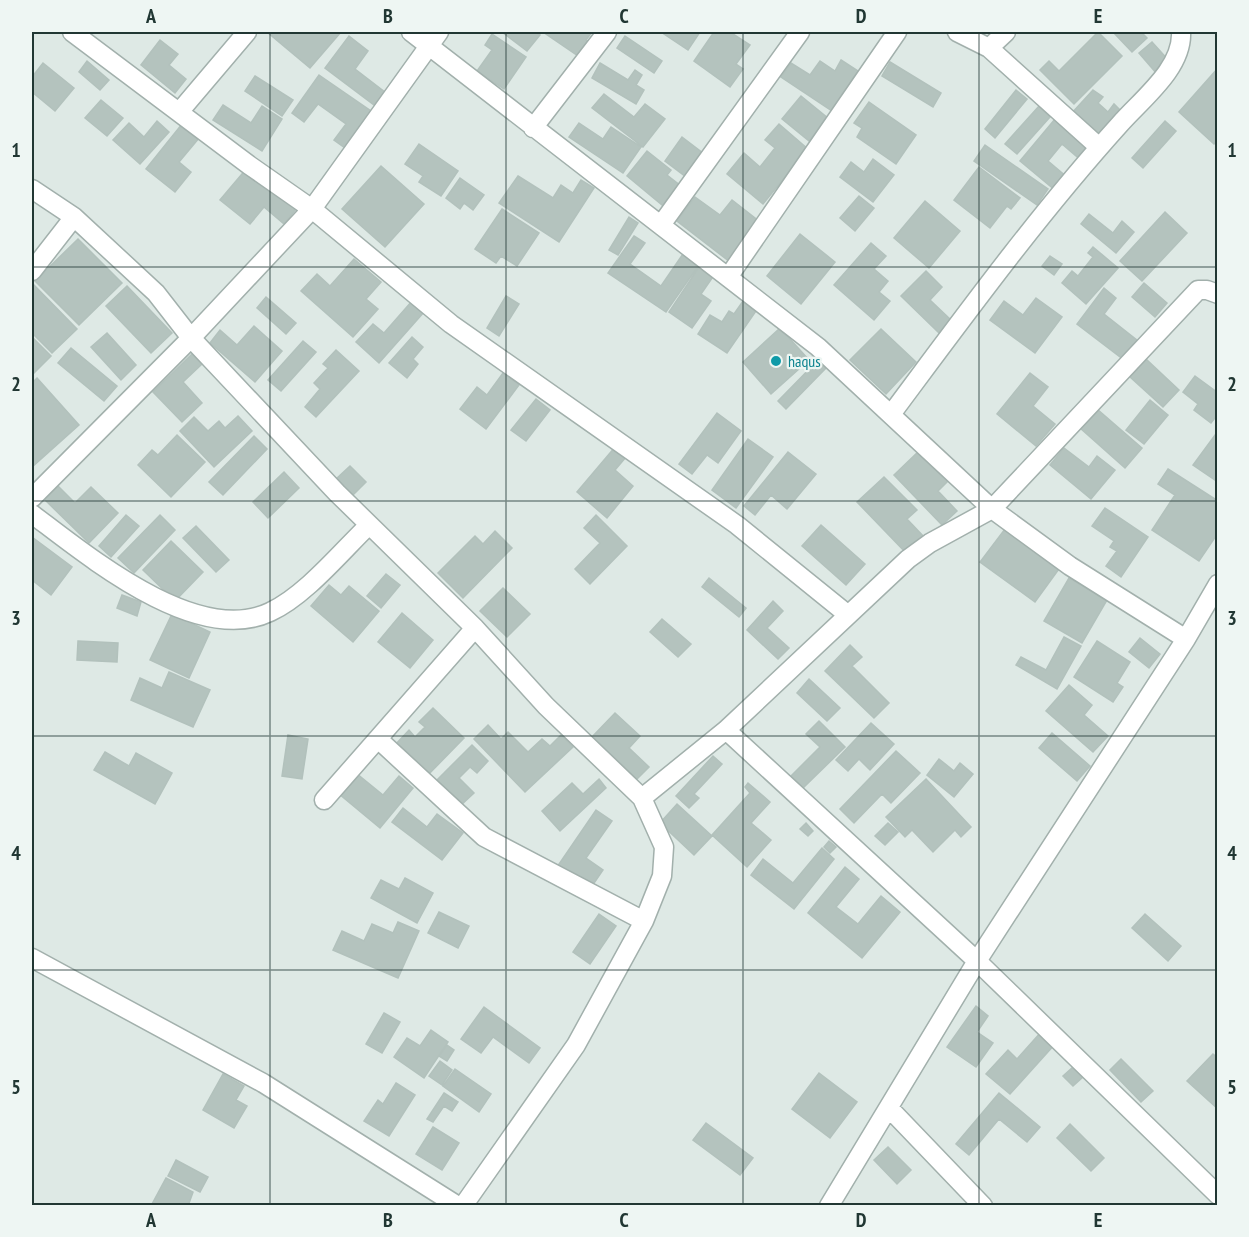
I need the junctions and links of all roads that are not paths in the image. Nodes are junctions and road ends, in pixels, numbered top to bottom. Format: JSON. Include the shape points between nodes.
{"nodes":[{"id":1,"x":72,"y":32,"type":"edge"},
{"id":2,"x":247,"y":32,"type":"edge"},
{"id":3,"x":411,"y":32,"type":"edge"},
{"id":4,"x":607,"y":32,"type":"edge"},
{"id":5,"x":800,"y":32,"type":"edge"},
{"id":6,"x":897,"y":32,"type":"edge"},
{"id":7,"x":957,"y":32,"type":"edge"},
{"id":8,"x":1006,"y":32,"type":"edge"},
{"id":9,"x":1181,"y":32,"type":"edge"},
{"id":10,"x":433,"y":39,"type":"edge"},
{"id":11,"x":989,"y":48,"type":"junction"},
{"id":12,"x":180,"y":111,"type":"junction"},
{"id":13,"x":533,"y":128,"type":"junction"},
{"id":14,"x":1099,"y":147,"type":"junction"},
{"id":15,"x":32,"y":189,"type":"edge"},
{"id":16,"x":312,"y":209,"type":"junction"},
{"id":17,"x":74,"y":217,"type":"junction"},
{"id":18,"x":662,"y":225,"type":"junction"},
{"id":19,"x":32,"y":271,"type":"edge"},
{"id":20,"x":729,"y":276,"type":"junction"},
{"id":21,"x":1218,"y":294,"type":"edge"},
{"id":22,"x":191,"y":338,"type":"junction"},
{"id":23,"x":892,"y":413,"type":"junction"},
{"id":24,"x":32,"y":498,"type":"edge"},
{"id":25,"x":992,"y":509,"type":"junction"},
{"id":26,"x":32,"y":514,"type":"edge"},
{"id":27,"x":369,"y":525,"type":"junction"},
{"id":28,"x":1218,"y":584,"type":"edge"},
{"id":29,"x":847,"y":614,"type":"junction"},
{"id":30,"x":475,"y":628,"type":"junction"},
{"id":31,"x":1185,"y":639,"type":"junction"},
{"id":32,"x":726,"y":730,"type":"junction"},
{"id":33,"x":378,"y":739,"type":"junction"},
{"id":34,"x":642,"y":798,"type":"junction"},
{"id":35,"x":324,"y":800,"type":"dead end"},
{"id":36,"x":644,"y":921,"type":"junction"},
{"id":37,"x":32,"y":958,"type":"edge"},
{"id":38,"x":977,"y":961,"type":"junction"},
{"id":39,"x":889,"y":1108,"type":"junction"},
{"id":40,"x":1215,"y":1186,"type":"edge"},
{"id":41,"x":446,"y":1203,"type":"edge"},
{"id":42,"x":463,"y":1206,"type":"edge"},
{"id":43,"x":829,"y":1206,"type":"edge"},
{"id":44,"x":983,"y":1206,"type":"edge"}],
"edges":[{"from":1,"to":12,"type":"street"},
{"from":2,"to":12,"type":"street"},
{"from":3,"to":10,"type":"street"},
{"from":4,"to":13,"type":"street"},
{"from":5,"to":18,"type":"street"},
{"from":6,"to":20,"type":"street"},
{"from":7,"to":11,"type":"street"},
{"from":8,"to":11,"type":"street"},
{"from":9,"to":14,"type":"street","via":[[1179,52],[1166,72]]},
{"from":10,"to":13,"type":"street"},
{"from":10,"to":16,"type":"street"},
{"from":11,"to":14,"type":"street"},
{"from":12,"to":16,"type":"street"},
{"from":13,"to":18,"type":"street"},
{"from":14,"to":23,"type":"street"},
{"from":15,"to":17,"type":"street"},
{"from":16,"to":22,"type":"street"},
{"from":16,"to":29,"type":"street","via":[[451,324],[737,525]]},
{"from":17,"to":19,"type":"street"},
{"from":17,"to":22,"type":"street","via":[[156,293]]},
{"from":18,"to":20,"type":"street"},
{"from":20,"to":23,"type":"street"},
{"from":21,"to":25,"type":"street","via":[[1198,290]]},
{"from":22,"to":24,"type":"street"},
{"from":22,"to":27,"type":"street"},
{"from":23,"to":25,"type":"street"},
{"from":25,"to":29,"type":"street","via":[[913,555]]},
{"from":25,"to":31,"type":"street","via":[[1070,566]]},
{"from":26,"to":27,"type":"street","via":[[93,560],[140,588],[187,611],[222,621],[251,620],[272,611],[304,587]]},
{"from":27,"to":30,"type":"street"},
{"from":28,"to":31,"type":"street"},
{"from":29,"to":32,"type":"street"},
{"from":30,"to":33,"type":"street"},
{"from":30,"to":34,"type":"street","via":[[546,706]]},
{"from":31,"to":38,"type":"street"},
{"from":32,"to":34,"type":"street"},
{"from":32,"to":38,"type":"street"},
{"from":33,"to":35,"type":"street"},
{"from":33,"to":36,"type":"street","via":[[484,837]]},
{"from":34,"to":36,"type":"street","via":[[664,847],[662,876]]},
{"from":36,"to":42,"type":"street","via":[[576,1045]]},
{"from":37,"to":41,"type":"street","via":[[263,1083]]},
{"from":38,"to":39,"type":"street"},
{"from":38,"to":40,"type":"street"},
{"from":39,"to":43,"type":"street"},
{"from":39,"to":44,"type":"street"}]}
